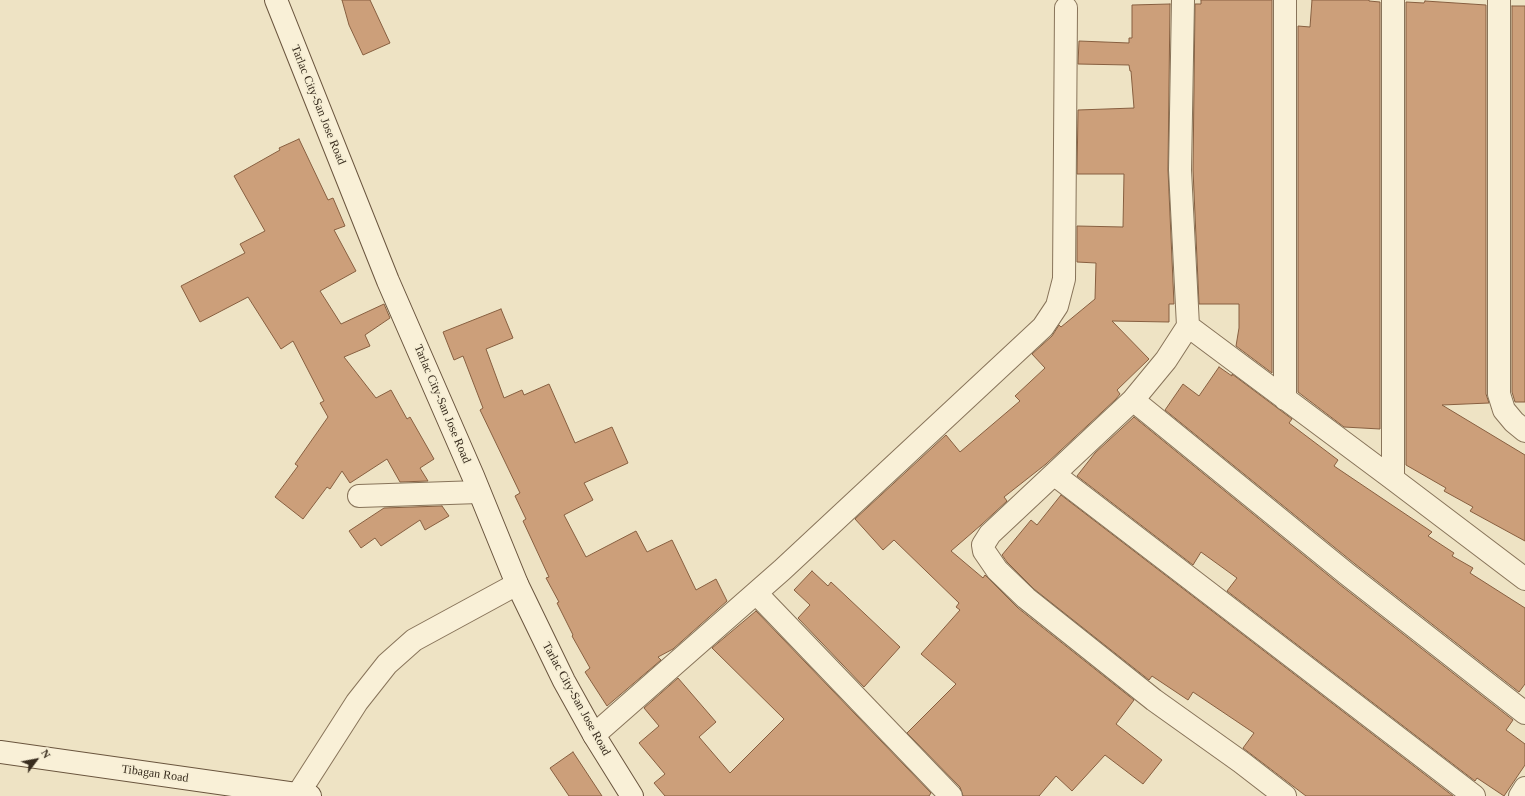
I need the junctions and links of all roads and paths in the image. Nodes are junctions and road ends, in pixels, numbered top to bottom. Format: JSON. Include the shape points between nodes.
{"nodes":[{"id":1,"x":276,"y":0,"type":"edge"},
{"id":2,"x":1183,"y":0,"type":"edge"},
{"id":3,"x":1285,"y":0,"type":"edge"},
{"id":4,"x":1393,"y":0,"type":"edge"},
{"id":5,"x":1499,"y":0,"type":"edge"},
{"id":6,"x":1066,"y":8,"type":"dead end"},
{"id":7,"x":1188,"y":326,"type":"junction"},
{"id":8,"x":1285,"y":399,"type":"junction"},
{"id":9,"x":1133,"y":400,"type":"junction"},
{"id":10,"x":1525,"y":431,"type":"edge"},
{"id":11,"x":1055,"y":475,"type":"junction"},
{"id":12,"x":1393,"y":479,"type":"junction"},
{"id":13,"x":479,"y":492,"type":"junction"},
{"id":14,"x":359,"y":496,"type":"dead end"},
{"id":15,"x":1525,"y":579,"type":"edge"},
{"id":16,"x":517,"y":584,"type":"junction"},
{"id":17,"x":756,"y":593,"type":"junction"},
{"id":18,"x":1525,"y":713,"type":"edge"},
{"id":19,"x":594,"y":735,"type":"junction"},
{"id":20,"x":0,"y":752,"type":"edge"},
{"id":21,"x":1525,"y":788,"type":"edge"},
{"id":22,"x":304,"y":795,"type":"edge"},
{"id":23,"x":632,"y":796,"type":"edge"},
{"id":24,"x":951,"y":796,"type":"edge"},
{"id":25,"x":1285,"y":796,"type":"edge"},
{"id":26,"x":1474,"y":796,"type":"edge"},
{"id":27,"x":1520,"y":796,"type":"edge"}],
"edges":[{"from":1,"to":13,"type":"street","name":"Tarlac City-San Jose Road","via":[[388,281]]},
{"from":2,"to":7,"type":"street","via":[[1180,170]]},
{"from":3,"to":8,"type":"street"},
{"from":4,"to":12,"type":"street"},
{"from":5,"to":10,"type":"street","via":[[1499,394],[1504,410]]},
{"from":6,"to":17,"type":"street","via":[[1064,279],[1057,306],[1043,327]]},
{"from":7,"to":8,"type":"street"},
{"from":7,"to":9,"type":"street","via":[[1166,360]]},
{"from":8,"to":12,"type":"street"},
{"from":9,"to":11,"type":"street"},
{"from":9,"to":18,"type":"street","via":[[1347,574]]},
{"from":11,"to":25,"type":"street","via":[[990,534],[983,545],[996,570],[1026,598],[1154,700]]},
{"from":11,"to":26,"type":"street"},
{"from":12,"to":15,"type":"street"},
{"from":13,"to":14,"type":"street"},
{"from":13,"to":16,"type":"street","name":"Tarlac City-San Jose Road"},
{"from":16,"to":19,"type":"street","name":"Tarlac City-San Jose Road","via":[[564,681]]},
{"from":16,"to":22,"type":"street","via":[[414,640],[387,664],[357,702]]},
{"from":17,"to":19,"type":"street"},
{"from":17,"to":24,"type":"street"},
{"from":19,"to":23,"type":"street","name":"Tarlac City-San Jose Road"},
{"from":20,"to":22,"type":"street","name":"Tibagan Road"},
{"from":21,"to":27,"type":"street"}]}
